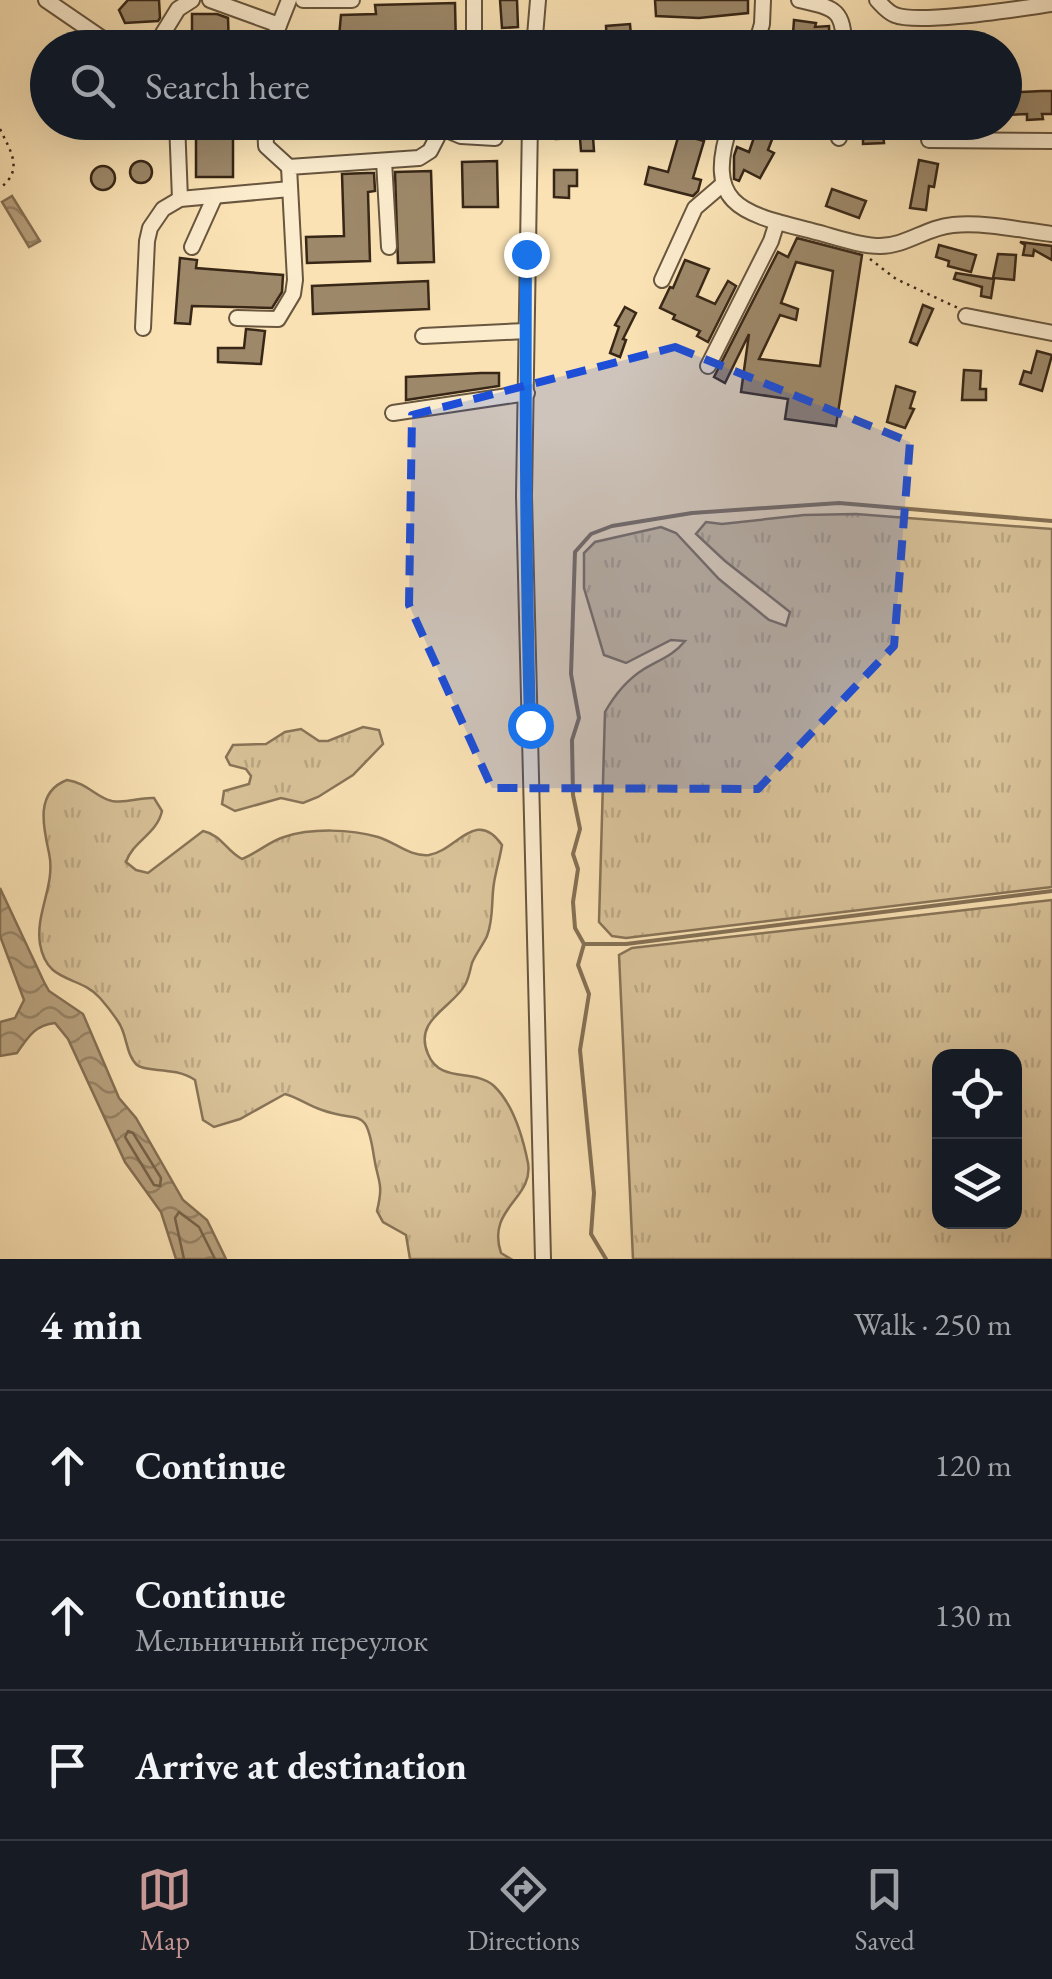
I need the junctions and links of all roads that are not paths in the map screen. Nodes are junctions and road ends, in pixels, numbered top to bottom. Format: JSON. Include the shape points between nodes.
{"nodes":[{"id":1,"x":46,"y":0,"type":"edge"},
{"id":2,"x":192,"y":0,"type":"edge"},
{"id":3,"x":210,"y":0,"type":"edge"},
{"id":4,"x":289,"y":0,"type":"edge"},
{"id":5,"x":303,"y":0,"type":"edge"},
{"id":6,"x":352,"y":0,"type":"edge"},
{"id":7,"x":474,"y":0,"type":"edge"},
{"id":8,"x":538,"y":0,"type":"edge"},
{"id":9,"x":764,"y":0,"type":"edge"},
{"id":10,"x":799,"y":0,"type":"edge"},
{"id":11,"x":877,"y":0,"type":"edge"},
{"id":12,"x":1052,"y":4,"type":"edge"},
{"id":13,"x":279,"y":24,"type":"junction"},
{"id":14,"x":80,"y":30,"type":"edge"},
{"id":15,"x":165,"y":30,"type":"edge"},
{"id":16,"x":277,"y":30,"type":"edge"},
{"id":17,"x":474,"y":30,"type":"edge"},
{"id":18,"x":536,"y":30,"type":"edge"},
{"id":19,"x":760,"y":30,"type":"edge"},
{"id":20,"x":844,"y":30,"type":"edge"},
{"id":21,"x":178,"y":140,"type":"edge"},
{"id":22,"x":266,"y":140,"type":"edge"},
{"id":23,"x":435,"y":140,"type":"edge"},
{"id":24,"x":530,"y":140,"type":"edge"},
{"id":25,"x":725,"y":140,"type":"edge"},
{"id":26,"x":930,"y":140,"type":"dead end"},
{"id":27,"x":1052,"y":141,"type":"edge"},
{"id":28,"x":384,"y":162,"type":"junction"},
{"id":29,"x":289,"y":167,"type":"junction"},
{"id":30,"x":723,"y":184,"type":"junction"},
{"id":31,"x":290,"y":189,"type":"junction"},
{"id":32,"x":215,"y":196,"type":"junction"},
{"id":33,"x":180,"y":199,"type":"junction"},
{"id":34,"x":777,"y":222,"type":"junction"},
{"id":35,"x":1052,"y":234,"type":"edge"},
{"id":36,"x":390,"y":247,"type":"dead end"},
{"id":37,"x":192,"y":248,"type":"dead end"},
{"id":38,"x":662,"y":280,"type":"dead end"},
{"id":39,"x":966,"y":316,"type":"road end"},
{"id":40,"x":237,"y":318,"type":"dead end"},
{"id":41,"x":143,"y":328,"type":"dead end"},
{"id":42,"x":526,"y":330,"type":"junction"},
{"id":43,"x":1052,"y":333,"type":"edge"},
{"id":44,"x":423,"y":336,"type":"dead end"},
{"id":45,"x":708,"y":366,"type":"dead end"},
{"id":46,"x":527,"y":393,"type":"junction"},
{"id":47,"x":393,"y":413,"type":"dead end"},
{"id":48,"x":543,"y":1259,"type":"edge"}],
"edges":[{"from":1,"to":14,"type":"street"},
{"from":2,"to":15,"type":"street"},
{"from":3,"to":13,"type":"street"},
{"from":4,"to":13,"type":"street"},
{"from":5,"to":6,"type":"street"},
{"from":7,"to":17,"type":"street"},
{"from":8,"to":18,"type":"street"},
{"from":9,"to":19,"type":"street"},
{"from":10,"to":20,"type":"street","via":[[830,7]]},
{"from":11,"to":12,"type":"street","via":[[905,17]]},
{"from":13,"to":16,"type":"street"},
{"from":21,"to":33,"type":"street"},
{"from":22,"to":29,"type":"street"},
{"from":23,"to":28,"type":"street","via":[[426,155]]},
{"from":24,"to":42,"type":"street"},
{"from":25,"to":30,"type":"street"},
{"from":26,"to":27,"type":"street"},
{"from":28,"to":29,"type":"street"},
{"from":28,"to":36,"type":"street"},
{"from":29,"to":31,"type":"street"},
{"from":30,"to":34,"type":"street","via":[[748,211]]},
{"from":30,"to":38,"type":"street","via":[[694,208]]},
{"from":31,"to":32,"type":"street"},
{"from":31,"to":40,"type":"street","via":[[293,294],[278,319]]},
{"from":32,"to":33,"type":"street"},
{"from":32,"to":37,"type":"street"},
{"from":33,"to":41,"type":"street","via":[[150,228]]},
{"from":34,"to":35,"type":"street","via":[[890,244],[955,224]]},
{"from":34,"to":45,"type":"street"},
{"from":39,"to":43,"type":"street"},
{"from":42,"to":44,"type":"street"},
{"from":42,"to":46,"type":"street"},
{"from":46,"to":47,"type":"street"},
{"from":46,"to":48,"type":"street"}]}
